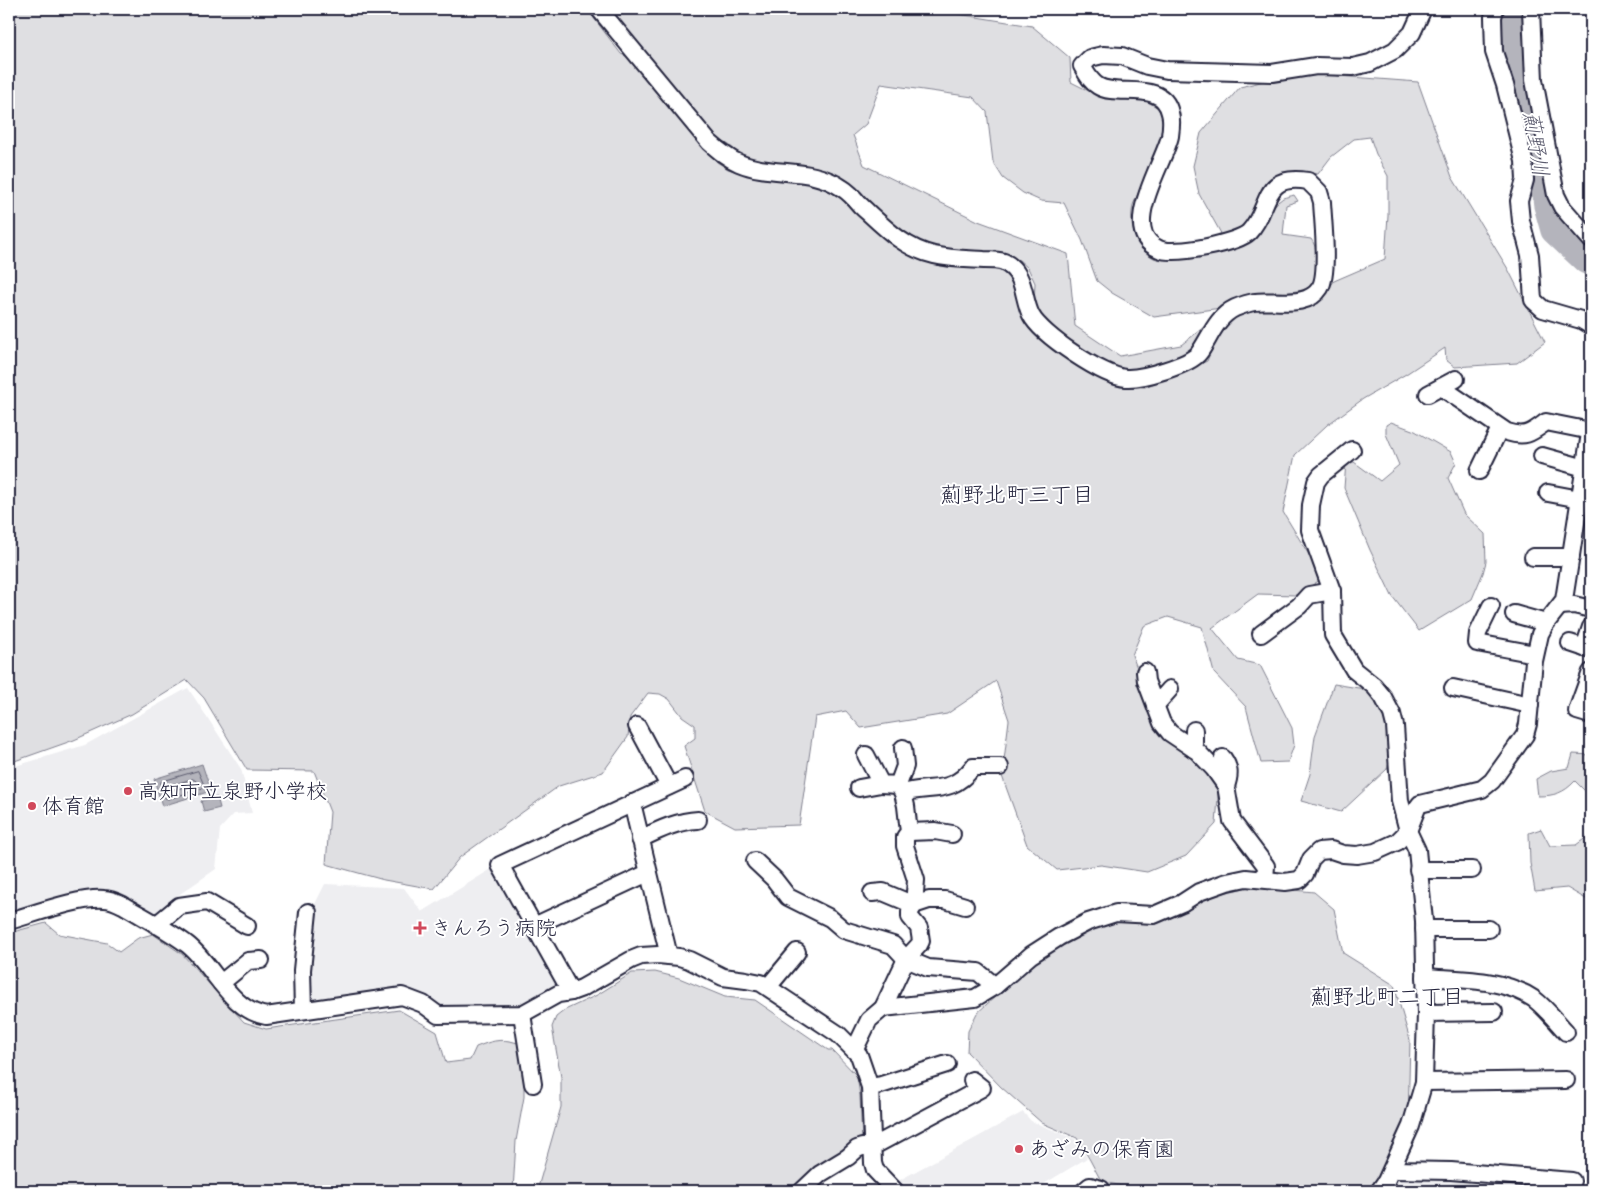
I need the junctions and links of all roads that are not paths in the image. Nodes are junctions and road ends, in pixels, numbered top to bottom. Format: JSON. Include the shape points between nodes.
{"nodes":[{"id":1,"x":599,"y":9,"type":"edge"},
{"id":2,"x":1423,"y":9,"type":"edge"},
{"id":3,"x":1495,"y":9,"type":"edge"},
{"id":4,"x":1531,"y":9,"type":"edge"},
{"id":5,"x":1591,"y":240,"type":"edge"},
{"id":6,"x":1591,"y":326,"type":"edge"},
{"id":7,"x":1456,"y":379,"type":"dead end"},
{"id":8,"x":1591,"y":427,"type":"edge"},
{"id":9,"x":1500,"y":428,"type":"junction"},
{"id":10,"x":1591,"y":431,"type":"edge"},
{"id":11,"x":1352,"y":450,"type":"dead end"},
{"id":12,"x":1542,"y":456,"type":"dead end"},
{"id":13,"x":1584,"y":468,"type":"junction"},
{"id":14,"x":1478,"y":471,"type":"dead end"},
{"id":15,"x":1548,"y":493,"type":"dead end"},
{"id":16,"x":1580,"y":499,"type":"junction"},
{"id":17,"x":1532,"y":557,"type":"dead end"},
{"id":18,"x":1571,"y":557,"type":"junction"},
{"id":19,"x":1332,"y":591,"type":"junction"},
{"id":20,"x":1491,"y":606,"type":"dead end"},
{"id":21,"x":1560,"y":606,"type":"junction"},
{"id":22,"x":1591,"y":609,"type":"edge"},
{"id":23,"x":1514,"y":614,"type":"dead end"},
{"id":24,"x":1546,"y":622,"type":"junction"},
{"id":25,"x":1591,"y":628,"type":"edge"},
{"id":26,"x":1262,"y":634,"type":"dead end"},
{"id":27,"x":1582,"y":647,"type":"edge"},
{"id":28,"x":1535,"y":654,"type":"junction"},
{"id":29,"x":1145,"y":672,"type":"dead end"},
{"id":30,"x":1591,"y":672,"type":"edge"},
{"id":31,"x":1453,"y":688,"type":"dead end"},
{"id":32,"x":1170,"y":689,"type":"dead end"},
{"id":33,"x":1530,"y":705,"type":"junction"},
{"id":34,"x":1155,"y":706,"type":"junction"},
{"id":35,"x":1588,"y":714,"type":"dead end"},
{"id":36,"x":638,"y":726,"type":"dead end"},
{"id":37,"x":1194,"y":730,"type":"dead end"},
{"id":38,"x":903,"y":748,"type":"dead end"},
{"id":39,"x":1194,"y":749,"type":"junction"},
{"id":40,"x":866,"y":756,"type":"dead end"},
{"id":41,"x":1223,"y":758,"type":"dead end"},
{"id":42,"x":1000,"y":767,"type":"dead end"},
{"id":43,"x":685,"y":779,"type":"dead end"},
{"id":44,"x":881,"y":784,"type":"junction"},
{"id":45,"x":669,"y":786,"type":"junction"},
{"id":46,"x":1226,"y":786,"type":"junction"},
{"id":47,"x":859,"y":788,"type":"dead end"},
{"id":48,"x":900,"y":789,"type":"junction"},
{"id":49,"x":632,"y":803,"type":"junction"},
{"id":50,"x":698,"y":820,"type":"dead end"},
{"id":51,"x":1408,"y":831,"type":"junction"},
{"id":52,"x":909,"y":832,"type":"junction"},
{"id":53,"x":952,"y":834,"type":"dead end"},
{"id":54,"x":640,"y":839,"type":"junction"},
{"id":55,"x":755,"y":862,"type":"dead end"},
{"id":56,"x":1418,"y":870,"type":"junction"},
{"id":57,"x":1472,"y":870,"type":"dead end"},
{"id":58,"x":648,"y":873,"type":"junction"},
{"id":59,"x":1265,"y":879,"type":"junction"},
{"id":60,"x":872,"y":893,"type":"dead end"},
{"id":61,"x":914,"y":905,"type":"junction"},
{"id":62,"x":965,"y":906,"type":"dead end"},
{"id":63,"x":308,"y":912,"type":"dead end"},
{"id":64,"x":9,"y":921,"type":"edge"},
{"id":65,"x":156,"y":925,"type":"junction"},
{"id":66,"x":247,"y":926,"type":"dead end"},
{"id":67,"x":534,"y":926,"type":"junction"},
{"id":68,"x":1489,"y":929,"type":"dead end"},
{"id":69,"x":1424,"y":930,"type":"junction"},
{"id":70,"x":797,"y":952,"type":"dead end"},
{"id":71,"x":669,"y":956,"type":"junction"},
{"id":72,"x":906,"y":959,"type":"junction"},
{"id":73,"x":261,"y":960,"type":"dead end"},
{"id":74,"x":1425,"y":977,"type":"junction"},
{"id":75,"x":221,"y":983,"type":"junction"},
{"id":76,"x":994,"y":986,"type":"junction"},
{"id":77,"x":768,"y":987,"type":"junction"},
{"id":78,"x":571,"y":992,"type":"junction"},
{"id":79,"x":883,"y":1008,"type":"junction"},
{"id":80,"x":303,"y":1010,"type":"junction"},
{"id":81,"x":1494,"y":1012,"type":"dead end"},
{"id":82,"x":1426,"y":1013,"type":"junction"},
{"id":83,"x":522,"y":1014,"type":"junction"},
{"id":84,"x":1566,"y":1032,"type":"dead end"},
{"id":85,"x":855,"y":1049,"type":"junction"},
{"id":86,"x":947,"y":1064,"type":"dead end"},
{"id":87,"x":972,"y":1080,"type":"dead end"},
{"id":88,"x":1566,"y":1080,"type":"dead end"},
{"id":89,"x":1424,"y":1082,"type":"junction"},
{"id":90,"x":533,"y":1084,"type":"dead end"},
{"id":91,"x":870,"y":1087,"type":"junction"},
{"id":92,"x":872,"y":1147,"type":"junction"},
{"id":93,"x":1392,"y":1170,"type":"junction"},
{"id":94,"x":1572,"y":1181,"type":"dead end"},
{"id":95,"x":1102,"y":1189,"type":"dead end"},
{"id":96,"x":802,"y":1191,"type":"edge"},
{"id":97,"x":896,"y":1191,"type":"edge"},
{"id":98,"x":1084,"y":1191,"type":"edge"},
{"id":99,"x":1379,"y":1191,"type":"edge"}],
"edges":[{"from":1,"to":2,"type":"street","via":[[709,142],[721,152],[740,164],[813,175],[828,181],[842,188],[890,234],[917,249],[934,255],[1002,261],[1013,268],[1021,280],[1031,314],[1038,324],[1094,366],[1125,378],[1162,372],[1198,355],[1224,315],[1237,307],[1254,302],[1298,301],[1314,294],[1325,276],[1322,202],[1319,192],[1308,181],[1280,182],[1246,235],[1203,248],[1159,250],[1143,232],[1142,216],[1146,194],[1170,137],[1169,108],[1153,93],[1100,87],[1091,81],[1082,66],[1090,58],[1103,55],[1122,56],[1167,70],[1272,73],[1316,66],[1353,67],[1370,63],[1395,50],[1412,33]]},
{"from":3,"to":6,"type":"street","via":[[1494,52],[1524,161],[1525,180],[1519,201],[1530,255],[1533,300],[1542,309]]},
{"from":4,"to":5,"type":"street","via":[[1534,80],[1556,195],[1562,207]]},
{"from":7,"to":9,"type":"street","via":[[1435,391]]},
{"from":8,"to":10,"type":"street"},
{"from":9,"to":10,"type":"street","via":[[1517,435],[1529,434],[1546,422]]},
{"from":9,"to":14,"type":"street"},
{"from":10,"to":13,"type":"street"},
{"from":11,"to":19,"type":"street","via":[[1320,476],[1311,504],[1310,530]]},
{"from":12,"to":13,"type":"street"},
{"from":13,"to":16,"type":"street"},
{"from":15,"to":16,"type":"street"},
{"from":16,"to":18,"type":"street"},
{"from":17,"to":18,"type":"street"},
{"from":18,"to":21,"type":"street","via":[[1564,600]]},
{"from":19,"to":26,"type":"street","via":[[1309,595]]},
{"from":19,"to":51,"type":"street","via":[[1333,635],[1354,670],[1374,686],[1392,714],[1400,801]]},
{"from":20,"to":28,"type":"street","via":[[1472,630],[1477,643]]},
{"from":21,"to":22,"type":"street"},
{"from":21,"to":24,"type":"street"},
{"from":23,"to":24,"type":"street"},
{"from":24,"to":28,"type":"street"},
{"from":25,"to":27,"type":"street"},
{"from":28,"to":33,"type":"street"},
{"from":29,"to":34,"type":"street"},
{"from":30,"to":35,"type":"street","via":[[1578,711]]},
{"from":31,"to":33,"type":"street"},
{"from":32,"to":34,"type":"street"},
{"from":33,"to":51,"type":"street","via":[[1525,735],[1492,781],[1482,789],[1420,804]]},
{"from":34,"to":39,"type":"street","via":[[1165,729]]},
{"from":36,"to":45,"type":"street"},
{"from":37,"to":39,"type":"street"},
{"from":38,"to":48,"type":"street","via":[[905,766]]},
{"from":39,"to":46,"type":"street"},
{"from":40,"to":44,"type":"street"},
{"from":41,"to":46,"type":"street","via":[[1229,767]]},
{"from":42,"to":48,"type":"street","via":[[973,767],[963,779],[951,786]]},
{"from":43,"to":45,"type":"street"},
{"from":44,"to":47,"type":"street"},
{"from":44,"to":48,"type":"street"},
{"from":45,"to":49,"type":"street"},
{"from":46,"to":59,"type":"street","via":[[1232,821],[1266,866]]},
{"from":48,"to":52,"type":"street"},
{"from":49,"to":54,"type":"street"},
{"from":49,"to":67,"type":"street","via":[[500,865]]},
{"from":50,"to":54,"type":"street","via":[[674,824]]},
{"from":51,"to":56,"type":"street","via":[[1417,850]]},
{"from":51,"to":59,"type":"street","via":[[1396,842],[1375,852],[1343,854],[1319,851],[1299,880]]},
{"from":52,"to":53,"type":"street","via":[[935,830]]},
{"from":52,"to":61,"type":"street","via":[[905,846],[916,880]]},
{"from":54,"to":58,"type":"street"},
{"from":55,"to":72,"type":"street","via":[[788,897],[830,918],[844,930],[893,944]]},
{"from":56,"to":57,"type":"street"},
{"from":56,"to":69,"type":"street"},
{"from":58,"to":67,"type":"street"},
{"from":58,"to":71,"type":"street"},
{"from":59,"to":76,"type":"street","via":[[1227,882],[1154,915],[1116,913],[1088,922],[1031,955]]},
{"from":60,"to":61,"type":"street","via":[[883,892]]},
{"from":61,"to":62,"type":"street","via":[[929,900],[945,900]]},
{"from":61,"to":72,"type":"street","via":[[910,917],[919,928],[921,941]]},
{"from":63,"to":80,"type":"street","via":[[302,970]]},
{"from":64,"to":65,"type":"street","via":[[78,902],[104,899],[123,905]]},
{"from":65,"to":66,"type":"street","via":[[179,906],[207,902]]},
{"from":65,"to":75,"type":"street","via":[[188,945]]},
{"from":67,"to":78,"type":"street"},
{"from":68,"to":69,"type":"street"},
{"from":69,"to":74,"type":"street"},
{"from":70,"to":77,"type":"street"},
{"from":71,"to":77,"type":"street","via":[[695,962],[723,977]]},
{"from":71,"to":78,"type":"street","via":[[649,955],[631,960]]},
{"from":72,"to":76,"type":"street","via":[[928,968],[978,972]]},
{"from":72,"to":79,"type":"street"},
{"from":73,"to":75,"type":"street","via":[[248,961]]},
{"from":74,"to":82,"type":"street"},
{"from":74,"to":84,"type":"street","via":[[1498,984],[1526,994],[1545,1008]]},
{"from":75,"to":80,"type":"street","via":[[242,1004],[258,1014],[266,1016]]},
{"from":76,"to":79,"type":"street","via":[[975,998]]},
{"from":77,"to":85,"type":"street"},
{"from":78,"to":83,"type":"street","via":[[558,994]]},
{"from":79,"to":85,"type":"street","via":[[869,1020]]},
{"from":80,"to":83,"type":"street","via":[[402,996],[423,1004],[438,1015]]},
{"from":81,"to":82,"type":"street"},
{"from":82,"to":89,"type":"street"},
{"from":83,"to":90,"type":"street"},
{"from":85,"to":91,"type":"street"},
{"from":86,"to":91,"type":"street"},
{"from":87,"to":92,"type":"street","via":[[982,1088]]},
{"from":88,"to":89,"type":"street"},
{"from":89,"to":93,"type":"street","via":[[1411,1126]]},
{"from":91,"to":92,"type":"street"},
{"from":92,"to":96,"type":"street","via":[[856,1149]]},
{"from":92,"to":97,"type":"street","via":[[875,1170]]},
{"from":93,"to":94,"type":"street","via":[[1451,1171]]},
{"from":93,"to":99,"type":"street"},
{"from":95,"to":98,"type":"street","via":[[1090,1186]]}]}
